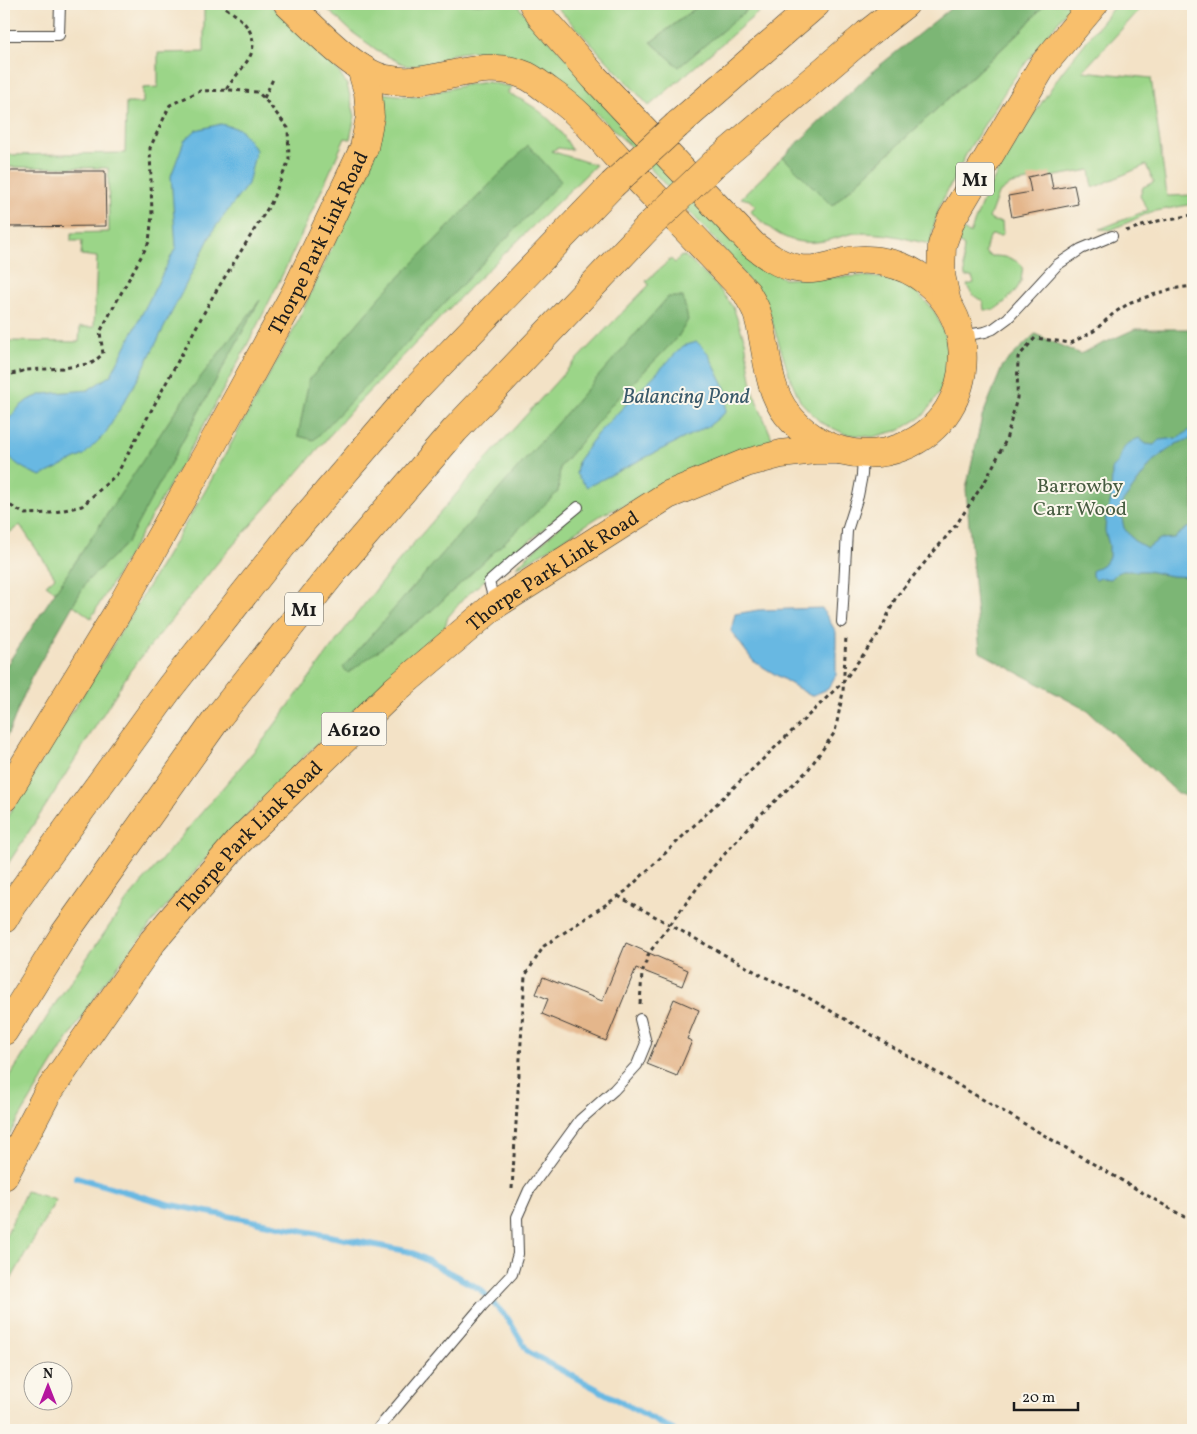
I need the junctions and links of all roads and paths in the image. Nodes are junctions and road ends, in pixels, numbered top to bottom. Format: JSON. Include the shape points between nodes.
{"nodes":[{"id":1,"x":60,"y":4,"type":"edge"},
{"id":2,"x":219,"y":4,"type":"edge"},
{"id":3,"x":288,"y":4,"type":"edge"},
{"id":4,"x":533,"y":4,"type":"edge"},
{"id":5,"x":816,"y":4,"type":"edge"},
{"id":6,"x":904,"y":4,"type":"edge"},
{"id":7,"x":1094,"y":4,"type":"edge"},
{"id":8,"x":4,"y":35,"type":"edge"},
{"id":9,"x":361,"y":68,"type":"junction"},
{"id":10,"x":274,"y":77,"type":"dead end"},
{"id":11,"x":226,"y":91,"type":"junction"},
{"id":12,"x":264,"y":98,"type":"junction"},
{"id":13,"x":1193,"y":215,"type":"edge"},
{"id":14,"x":1112,"y":236,"type":"joint"},
{"id":15,"x":1193,"y":286,"type":"edge"},
{"id":16,"x":946,"y":303,"type":"junction"},
{"id":17,"x":961,"y":336,"type":"junction"},
{"id":18,"x":4,"y":376,"type":"edge"},
{"id":19,"x":851,"y":452,"type":"junction"},
{"id":20,"x":4,"y":502,"type":"edge"},
{"id":21,"x":578,"y":507,"type":"dead end"},
{"id":22,"x":495,"y":605,"type":"junction"},
{"id":23,"x":842,"y":622,"type":"dead end"},
{"id":24,"x":846,"y":642,"type":"dead end"},
{"id":25,"x":843,"y":682,"type":"junction"},
{"id":26,"x":4,"y":798,"type":"edge"},
{"id":27,"x":618,"y":896,"type":"junction"},
{"id":28,"x":4,"y":919,"type":"edge"},
{"id":29,"x":670,"y":925,"type":"junction"},
{"id":30,"x":640,"y":1020,"type":"joint"},
{"id":31,"x":4,"y":1031,"type":"edge"},
{"id":32,"x":4,"y":1176,"type":"edge"},
{"id":33,"x":517,"y":1217,"type":"junction"},
{"id":34,"x":1193,"y":1222,"type":"edge"},
{"id":35,"x":377,"y":1430,"type":"edge"}],
"edges":[{"from":1,"to":8,"type":"lane","via":[[59,35]]},
{"from":2,"to":11,"type":"path","via":[[247,25],[253,39],[252,52]]},
{"from":3,"to":9,"type":"highway"},
{"from":4,"to":16,"type":"highway","via":[[595,78],[753,246],[777,262],[796,268],[811,269],[862,260],[895,264],[924,279]]},
{"from":5,"to":28,"type":"highway","bridge":true,"via":[[612,186],[414,391],[294,531],[172,686]]},
{"from":6,"to":31,"type":"highway","number":"M1","bridge":true,"via":[[715,163],[651,224],[456,430],[334,571],[213,724],[65,933]]},
{"from":7,"to":16,"type":"highway","number":"M1","via":[[1043,65],[951,220],[942,245],[941,275]]},
{"from":9,"to":19,"type":"highway","via":[[385,79],[403,81],[489,68],[510,70],[535,81],[571,108],[747,293],[757,313],[775,392],[786,412],[800,429],[818,442]]},
{"from":9,"to":26,"type":"highway","name":"Thorpe Park Link Road","via":[[368,92],[370,117],[364,148],[295,293],[119,610]]},
{"from":10,"to":12,"type":"path"},
{"from":11,"to":12,"type":"path","via":[[257,92]]},
{"from":11,"to":18,"type":"path","via":[[200,91],[170,105],[150,148],[152,215],[149,242],[100,332],[102,354],[92,363],[27,370]]},
{"from":12,"to":20,"type":"path","via":[[288,128],[289,160],[271,202],[213,296],[117,474],[82,506],[51,513],[25,514]]},
{"from":13,"to":14,"type":"path","via":[[1158,221]]},
{"from":14,"to":17,"type":"lane","via":[[1081,249],[1058,265],[992,329]]},
{"from":15,"to":25,"type":"path","via":[[1171,289],[1131,302],[1094,331],[1071,344],[1035,338],[1018,357],[1017,398],[1006,440],[987,478],[956,525],[896,597],[880,632]]},
{"from":16,"to":17,"type":"highway","name":"Thorpe Park Link Road"},
{"from":17,"to":19,"type":"highway","name":"Thorpe Park Link Road","via":[[963,356],[956,394],[934,426],[901,448],[882,453]]},
{"from":19,"to":22,"type":"highway","name":"Thorpe Park Link Road","number":"A6120","via":[[814,450],[746,463],[668,495]]},
{"from":19,"to":23,"type":"lane","via":[[862,475],[847,531]]},
{"from":21,"to":22,"type":"lane","via":[[489,582]]},
{"from":22,"to":32,"type":"highway","name":"Thorpe Park Link Road","number":"A6120","via":[[395,690],[238,842],[153,941],[48,1094]]},
{"from":24,"to":25,"type":"path"},
{"from":25,"to":27,"type":"path"},
{"from":25,"to":29,"type":"path","via":[[835,732],[808,770],[758,817],[712,868]]},
{"from":27,"to":29,"type":"path"},
{"from":27,"to":33,"type":"path","via":[[544,946],[526,976],[510,1207]]},
{"from":29,"to":30,"type":"path","via":[[649,953],[642,973]]},
{"from":29,"to":34,"type":"path","via":[[806,997]]},
{"from":30,"to":33,"type":"lane","via":[[646,1042],[637,1065],[580,1120],[529,1190]]},
{"from":33,"to":35,"type":"lane","via":[[518,1254],[512,1274]]}]}
